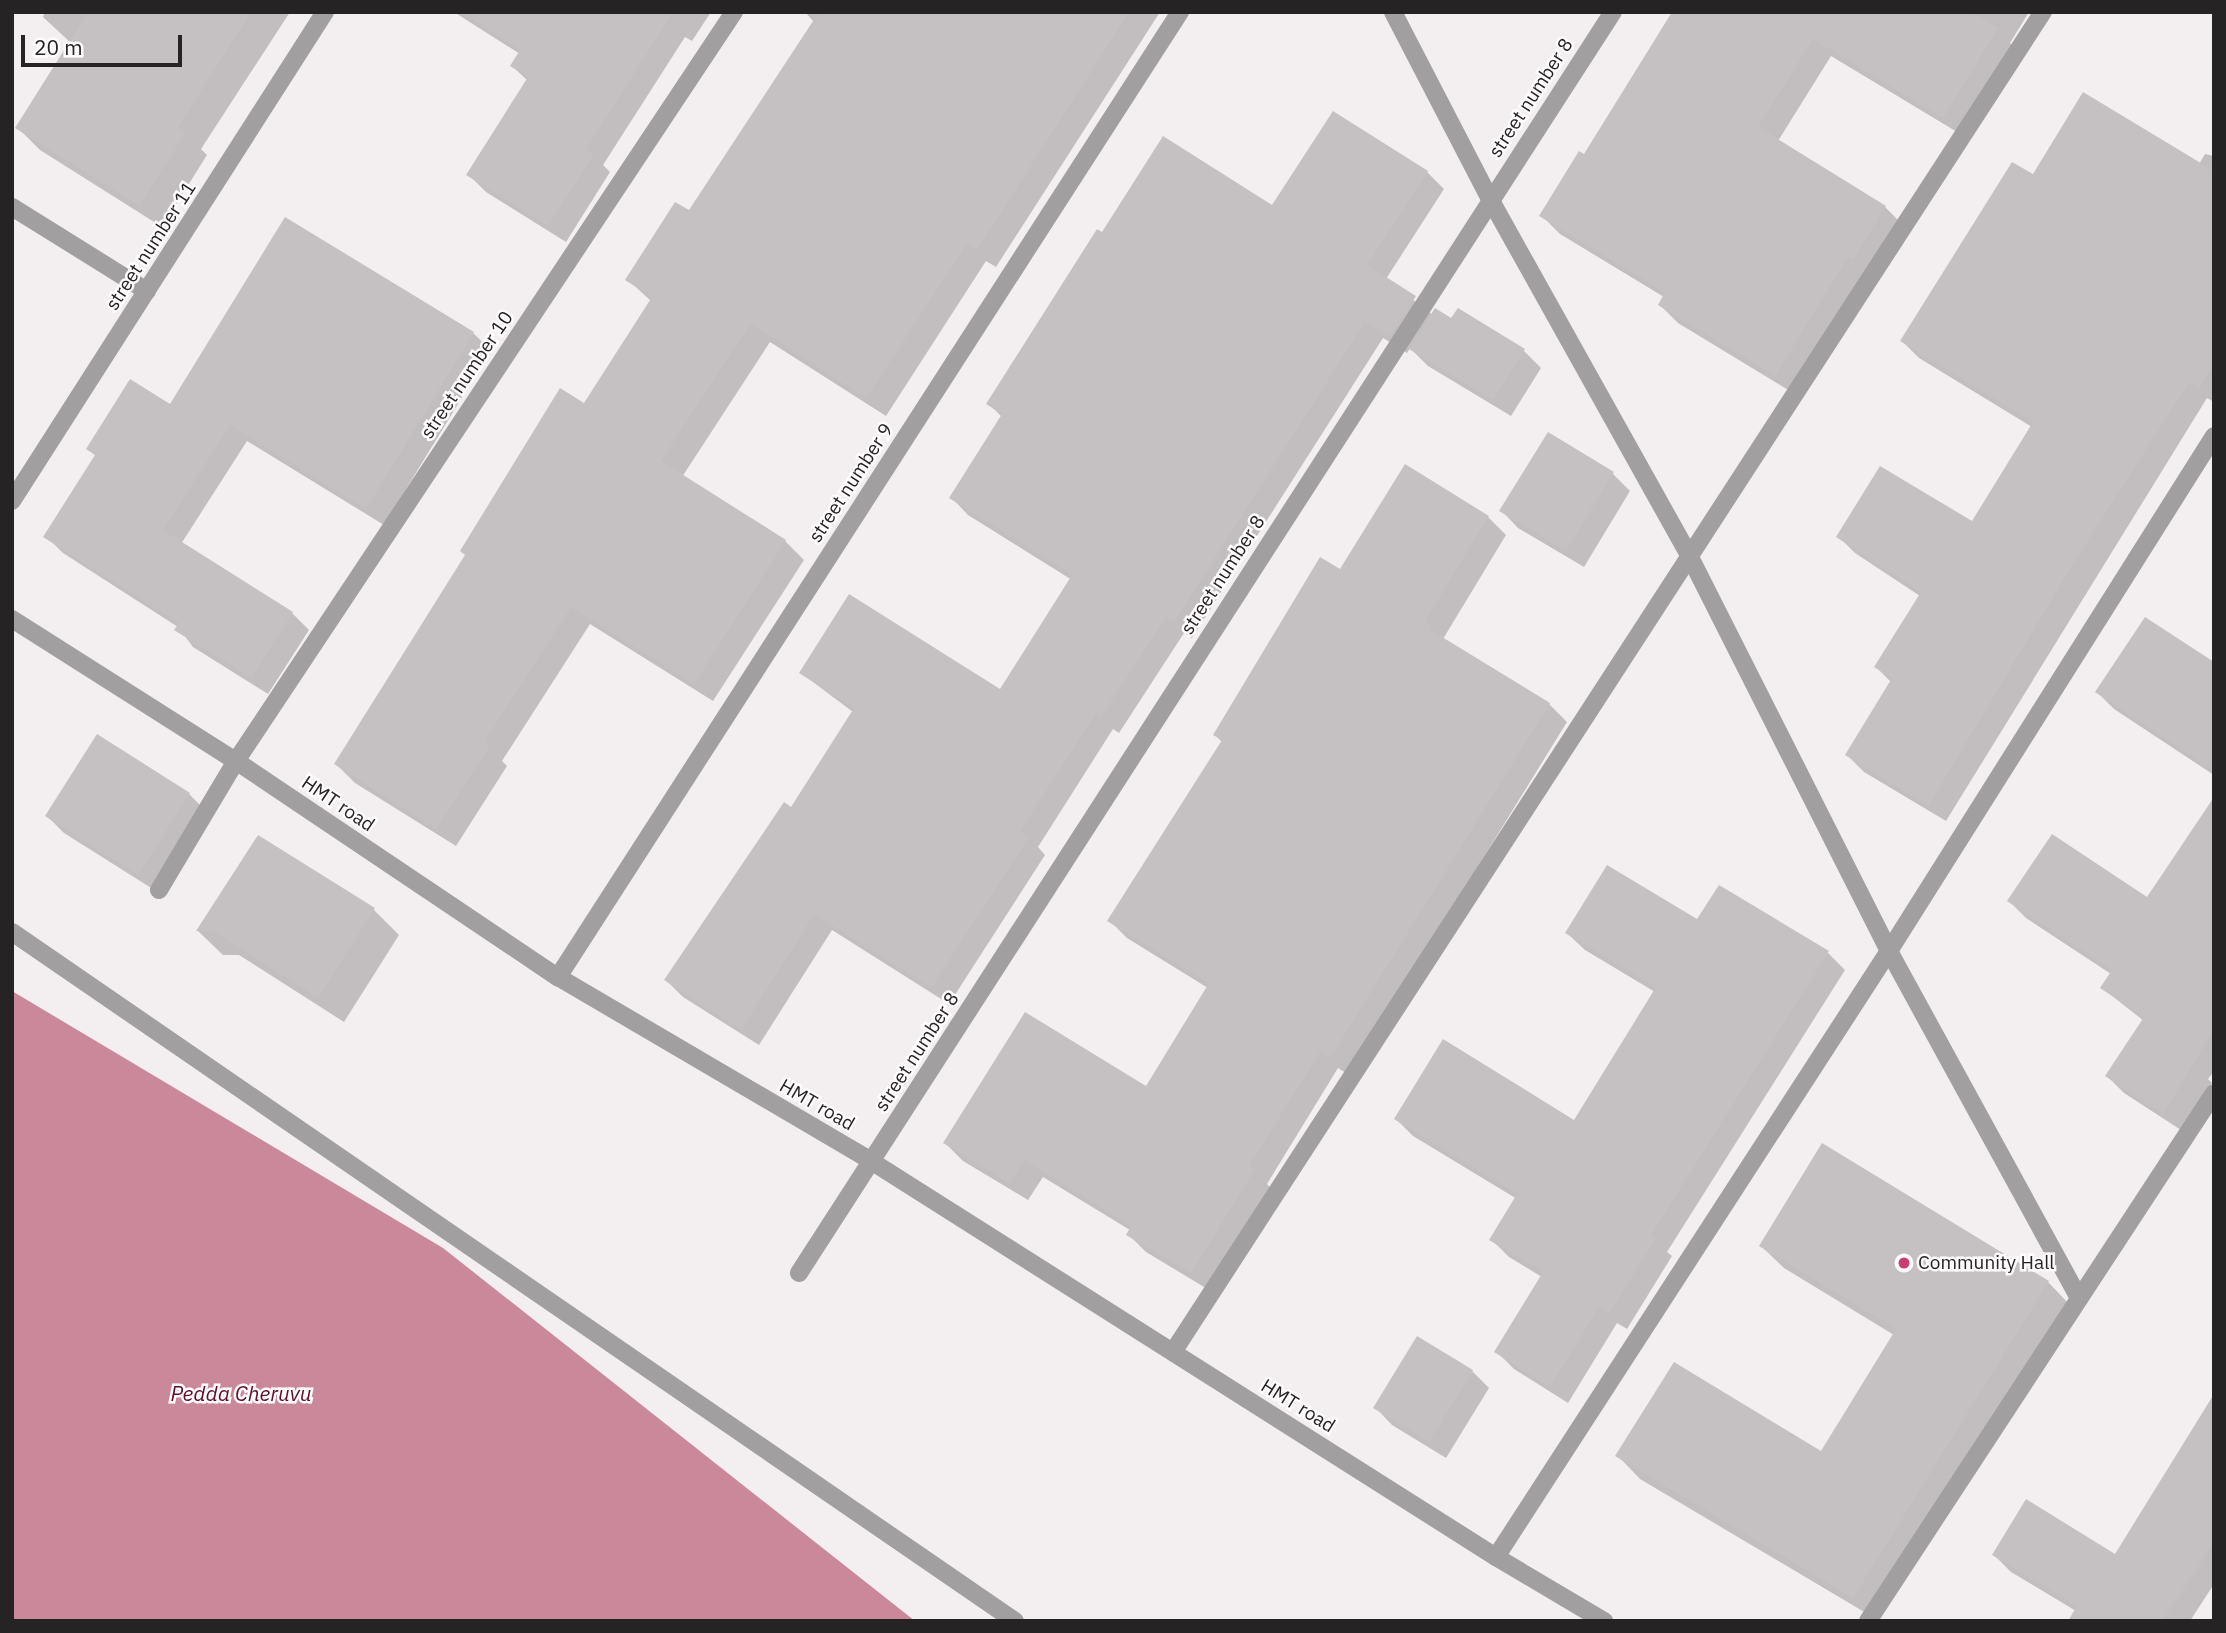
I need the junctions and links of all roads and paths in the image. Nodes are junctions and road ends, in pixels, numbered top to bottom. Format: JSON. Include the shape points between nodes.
{"nodes":[{"id":1,"x":325,"y":12,"type":"edge"},
{"id":2,"x":734,"y":12,"type":"edge"},
{"id":3,"x":1180,"y":12,"type":"edge"},
{"id":4,"x":1393,"y":12,"type":"edge"},
{"id":5,"x":1613,"y":12,"type":"edge"},
{"id":6,"x":2043,"y":12,"type":"edge"},
{"id":7,"x":1490,"y":199,"type":"junction"},
{"id":8,"x":12,"y":206,"type":"edge"},
{"id":9,"x":147,"y":291,"type":"junction"},
{"id":10,"x":2214,"y":436,"type":"edge"},
{"id":11,"x":12,"y":501,"type":"edge"},
{"id":12,"x":1691,"y":559,"type":"junction"},
{"id":13,"x":12,"y":619,"type":"edge"},
{"id":14,"x":236,"y":761,"type":"junction"},
{"id":15,"x":159,"y":890,"type":"dead end"},
{"id":16,"x":12,"y":932,"type":"edge"},
{"id":17,"x":1889,"y":951,"type":"junction"},
{"id":18,"x":558,"y":977,"type":"junction"},
{"id":19,"x":2214,"y":1093,"type":"edge"},
{"id":20,"x":871,"y":1161,"type":"junction"},
{"id":21,"x":799,"y":1273,"type":"dead end"},
{"id":22,"x":2079,"y":1298,"type":"junction"},
{"id":23,"x":1173,"y":1352,"type":"junction"},
{"id":24,"x":1496,"y":1558,"type":"junction"},
{"id":25,"x":1015,"y":1621,"type":"edge"},
{"id":26,"x":1604,"y":1621,"type":"edge"},
{"id":27,"x":1868,"y":1621,"type":"edge"}],
"edges":[{"from":1,"to":9,"type":"street","name":"street number 11"},
{"from":2,"to":14,"type":"street","name":"street number 10"},
{"from":3,"to":18,"type":"street","name":"street number 9"},
{"from":4,"to":7,"type":"street"},
{"from":5,"to":7,"type":"street","name":"street number 8"},
{"from":6,"to":12,"type":"street"},
{"from":7,"to":12,"type":"street"},
{"from":7,"to":20,"type":"street","name":"street number 8"},
{"from":8,"to":9,"type":"street"},
{"from":9,"to":11,"type":"street","name":"street number 11"},
{"from":10,"to":17,"type":"street"},
{"from":12,"to":17,"type":"street"},
{"from":12,"to":23,"type":"street"},
{"from":13,"to":14,"type":"street","name":"HMT road"},
{"from":14,"to":15,"type":"street","name":"street number 10"},
{"from":14,"to":18,"type":"street","name":"HMT road"},
{"from":16,"to":25,"type":"street"},
{"from":17,"to":22,"type":"street"},
{"from":17,"to":24,"type":"street"},
{"from":18,"to":20,"type":"street","name":"HMT road"},
{"from":19,"to":22,"type":"street"},
{"from":20,"to":21,"type":"street","name":"street number 8"},
{"from":20,"to":23,"type":"street","name":"HMT road"},
{"from":22,"to":27,"type":"street"},
{"from":23,"to":24,"type":"street","name":"HMT road"},
{"from":24,"to":26,"type":"street","name":"HMT road"}]}
